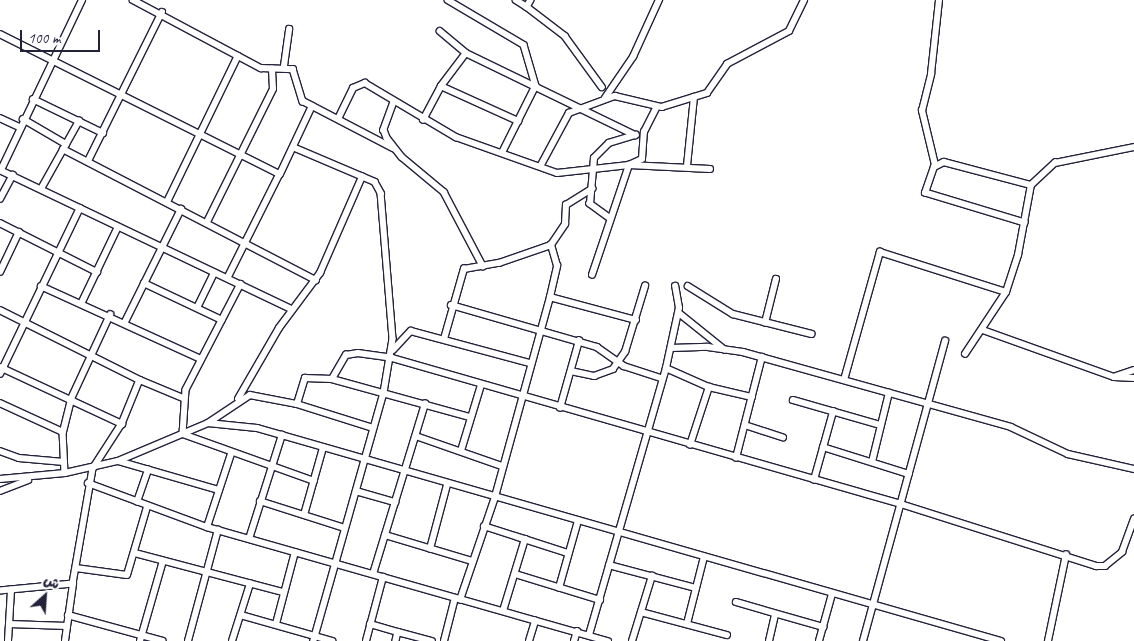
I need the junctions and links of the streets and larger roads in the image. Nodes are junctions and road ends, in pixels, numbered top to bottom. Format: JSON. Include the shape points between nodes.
{"nodes":[{"id":1,"x":82,"y":0,"type":"edge"},
{"id":2,"x":133,"y":0,"type":"edge"},
{"id":3,"x":448,"y":0,"type":"edge"},
{"id":4,"x":516,"y":0,"type":"edge"},
{"id":5,"x":532,"y":0,"type":"edge"},
{"id":6,"x":659,"y":0,"type":"edge"},
{"id":7,"x":803,"y":0,"type":"edge"},
{"id":8,"x":939,"y":0,"type":"edge"},
{"id":9,"x":527,"y":7,"type":"junction"},
{"id":10,"x":162,"y":12,"type":"junction"},
{"id":11,"x":289,"y":29,"type":"dead end"},
{"id":12,"x":440,"y":30,"type":"dead end"},
{"id":13,"x":0,"y":34,"type":"edge"},
{"id":14,"x":466,"y":53,"type":"junction"},
{"id":15,"x":238,"y":56,"type":"junction"},
{"id":16,"x":51,"y":60,"type":"junction"},
{"id":17,"x":284,"y":66,"type":"junction"},
{"id":18,"x":272,"y":70,"type":"junction"},
{"id":19,"x":441,"y":86,"type":"junction"},
{"id":20,"x":536,"y":86,"type":"junction"},
{"id":21,"x":602,"y":87,"type":"dead end"},
{"id":22,"x":123,"y":96,"type":"junction"},
{"id":23,"x":694,"y":97,"type":"junction"},
{"id":24,"x":34,"y":99,"type":"junction"},
{"id":25,"x":604,"y":100,"type":"junction"},
{"id":26,"x":394,"y":102,"type":"junction"},
{"id":27,"x":312,"y":106,"type":"junction"},
{"id":28,"x":657,"y":107,"type":"junction"},
{"id":29,"x":582,"y":109,"type":"junction"},
{"id":30,"x":0,"y":118,"type":"edge"},
{"id":31,"x":23,"y":119,"type":"junction"},
{"id":32,"x":338,"y":119,"type":"junction"},
{"id":33,"x":423,"y":120,"type":"junction"},
{"id":34,"x":79,"y":121,"type":"junction"},
{"id":35,"x":518,"y":121,"type":"junction"},
{"id":36,"x":19,"y":127,"type":"junction"},
{"id":37,"x":103,"y":133,"type":"junction"},
{"id":38,"x":199,"y":135,"type":"junction"},
{"id":39,"x":635,"y":135,"type":"junction"},
{"id":40,"x":643,"y":135,"type":"junction"},
{"id":41,"x":65,"y":147,"type":"junction"},
{"id":42,"x":293,"y":147,"type":"junction"},
{"id":43,"x":1134,"y":147,"type":"edge"},
{"id":44,"x":393,"y":148,"type":"junction"},
{"id":45,"x":503,"y":152,"type":"junction"},
{"id":46,"x":239,"y":156,"type":"junction"},
{"id":47,"x":88,"y":161,"type":"junction"},
{"id":48,"x":541,"y":164,"type":"junction"},
{"id":49,"x":629,"y":165,"type":"junction"},
{"id":50,"x":688,"y":166,"type":"junction"},
{"id":51,"x":936,"y":166,"type":"junction"},
{"id":52,"x":592,"y":167,"type":"junction"},
{"id":53,"x":710,"y":169,"type":"dead end"},
{"id":54,"x":1,"y":170,"type":"edge"},
{"id":55,"x":280,"y":174,"type":"junction"},
{"id":56,"x":13,"y":176,"type":"junction"},
{"id":57,"x":362,"y":178,"type":"junction"},
{"id":58,"x":1031,"y":185,"type":"junction"},
{"id":59,"x":41,"y":189,"type":"junction"},
{"id":60,"x":592,"y":189,"type":"junction"},
{"id":61,"x":0,"y":199,"type":"edge"},
{"id":62,"x":167,"y":202,"type":"junction"},
{"id":63,"x":80,"y":208,"type":"junction"},
{"id":64,"x":181,"y":209,"type":"junction"},
{"id":65,"x":609,"y":218,"type":"junction"},
{"id":66,"x":207,"y":222,"type":"junction"},
{"id":67,"x":0,"y":223,"type":"edge"},
{"id":68,"x":1025,"y":223,"type":"junction"},
{"id":69,"x":118,"y":227,"type":"junction"},
{"id":70,"x":19,"y":232,"type":"junction"},
{"id":71,"x":246,"y":240,"type":"junction"},
{"id":72,"x":551,"y":246,"type":"junction"},
{"id":73,"x":162,"y":248,"type":"junction"},
{"id":74,"x":59,"y":251,"type":"junction"},
{"id":75,"x":2,"y":261,"type":"edge"},
{"id":76,"x":483,"y":266,"type":"junction"},
{"id":77,"x":0,"y":272,"type":"edge"},
{"id":78,"x":97,"y":272,"type":"junction"},
{"id":79,"x":214,"y":273,"type":"junction"},
{"id":80,"x":592,"y":275,"type":"dead end"},
{"id":81,"x":228,"y":278,"type":"junction"},
{"id":82,"x":776,"y":279,"type":"dead end"},
{"id":83,"x":316,"y":280,"type":"junction"},
{"id":84,"x":144,"y":284,"type":"junction"},
{"id":85,"x":240,"y":284,"type":"junction"},
{"id":86,"x":41,"y":286,"type":"junction"},
{"id":87,"x":645,"y":286,"type":"dead end"},
{"id":88,"x":675,"y":286,"type":"dead end"},
{"id":89,"x":688,"y":286,"type":"dead end"},
{"id":90,"x":1006,"y":292,"type":"junction"},
{"id":91,"x":550,"y":297,"type":"junction"},
{"id":92,"x":82,"y":302,"type":"junction"},
{"id":93,"x":451,"y":305,"type":"junction"},
{"id":94,"x":197,"y":308,"type":"junction"},
{"id":95,"x":292,"y":309,"type":"junction"},
{"id":96,"x":0,"y":310,"type":"edge"},
{"id":97,"x":679,"y":313,"type":"junction"},
{"id":98,"x":110,"y":315,"type":"junction"},
{"id":99,"x":222,"y":320,"type":"junction"},
{"id":100,"x":636,"y":320,"type":"junction"},
{"id":101,"x":23,"y":321,"type":"junction"},
{"id":102,"x":125,"y":322,"type":"junction"},
{"id":103,"x":765,"y":323,"type":"junction"},
{"id":104,"x":540,"y":329,"type":"junction"},
{"id":105,"x":983,"y":330,"type":"junction"},
{"id":106,"x":812,"y":334,"type":"dead end"},
{"id":107,"x":444,"y":339,"type":"junction"},
{"id":108,"x":579,"y":341,"type":"junction"},
{"id":109,"x":945,"y":341,"type":"dead end"},
{"id":110,"x":671,"y":348,"type":"junction"},
{"id":111,"x":724,"y":349,"type":"junction"},
{"id":112,"x":393,"y":350,"type":"junction"},
{"id":113,"x":965,"y":354,"type":"dead end"},
{"id":114,"x":92,"y":355,"type":"junction"},
{"id":115,"x":762,"y":357,"type":"junction"},
{"id":116,"x":392,"y":358,"type":"junction"},
{"id":117,"x":201,"y":359,"type":"junction"},
{"id":118,"x":619,"y":362,"type":"junction"},
{"id":119,"x":530,"y":363,"type":"junction"},
{"id":120,"x":666,"y":368,"type":"junction"},
{"id":121,"x":1,"y":369,"type":"edge"},
{"id":122,"x":1134,"y":370,"type":"edge"},
{"id":123,"x":571,"y":371,"type":"junction"},
{"id":124,"x":1114,"y":377,"type":"junction"},
{"id":125,"x":662,"y":378,"type":"junction"},
{"id":126,"x":1134,"y":378,"type":"edge"},
{"id":127,"x":332,"y":379,"type":"junction"},
{"id":128,"x":140,"y":380,"type":"junction"},
{"id":129,"x":844,"y":380,"type":"junction"},
{"id":130,"x":481,"y":385,"type":"junction"},
{"id":131,"x":709,"y":387,"type":"junction"},
{"id":132,"x":384,"y":393,"type":"junction"},
{"id":133,"x":890,"y":393,"type":"junction"},
{"id":134,"x":520,"y":396,"type":"junction"},
{"id":135,"x":752,"y":397,"type":"junction"},
{"id":136,"x":183,"y":398,"type":"junction"},
{"id":137,"x":71,"y":400,"type":"junction"},
{"id":138,"x":238,"y":400,"type":"junction"},
{"id":139,"x":793,"y":400,"type":"dead end"},
{"id":140,"x":0,"y":403,"type":"edge"},
{"id":141,"x":297,"y":404,"type":"junction"},
{"id":142,"x":425,"y":404,"type":"junction"},
{"id":143,"x":928,"y":404,"type":"junction"},
{"id":144,"x":560,"y":408,"type":"junction"},
{"id":145,"x":833,"y":412,"type":"junction"},
{"id":146,"x":470,"y":417,"type":"junction"},
{"id":147,"x":208,"y":423,"type":"junction"},
{"id":148,"x":122,"y":424,"type":"junction"},
{"id":149,"x":745,"y":425,"type":"junction"},
{"id":150,"x":880,"y":425,"type":"junction"},
{"id":151,"x":373,"y":428,"type":"junction"},
{"id":152,"x":63,"y":432,"type":"junction"},
{"id":153,"x":646,"y":433,"type":"junction"},
{"id":154,"x":183,"y":434,"type":"junction"},
{"id":155,"x":282,"y":435,"type":"junction"},
{"id":156,"x":416,"y":436,"type":"junction"},
{"id":157,"x":783,"y":437,"type":"dead end"},
{"id":158,"x":690,"y":445,"type":"junction"},
{"id":159,"x":823,"y":447,"type":"junction"},
{"id":160,"x":323,"y":448,"type":"junction"},
{"id":161,"x":461,"y":451,"type":"junction"},
{"id":162,"x":0,"y":452,"type":"edge"},
{"id":163,"x":231,"y":454,"type":"junction"},
{"id":164,"x":736,"y":458,"type":"junction"},
{"id":165,"x":365,"y":460,"type":"junction"},
{"id":166,"x":118,"y":461,"type":"junction"},
{"id":167,"x":64,"y":462,"type":"junction"},
{"id":168,"x":872,"y":462,"type":"junction"},
{"id":169,"x":502,"y":466,"type":"junction"},
{"id":170,"x":272,"y":467,"type":"junction"},
{"id":171,"x":93,"y":469,"type":"junction"},
{"id":172,"x":1134,"y":469,"type":"edge"},
{"id":173,"x":148,"y":470,"type":"junction"},
{"id":174,"x":405,"y":472,"type":"junction"},
{"id":175,"x":65,"y":474,"type":"junction"},
{"id":176,"x":909,"y":474,"type":"junction"},
{"id":177,"x":30,"y":478,"type":"junction"},
{"id":178,"x":0,"y":479,"type":"edge"},
{"id":179,"x":814,"y":480,"type":"junction"},
{"id":180,"x":314,"y":482,"type":"junction"},
{"id":181,"x":88,"y":483,"type":"junction"},
{"id":182,"x":447,"y":485,"type":"junction"},
{"id":183,"x":219,"y":490,"type":"junction"},
{"id":184,"x":0,"y":491,"type":"edge"},
{"id":185,"x":356,"y":491,"type":"junction"},
{"id":186,"x":494,"y":497,"type":"junction"},
{"id":187,"x":260,"y":501,"type":"junction"},
{"id":188,"x":137,"y":502,"type":"junction"},
{"id":189,"x":395,"y":502,"type":"junction"},
{"id":190,"x":901,"y":504,"type":"junction"},
{"id":191,"x":147,"y":507,"type":"junction"},
{"id":192,"x":304,"y":515,"type":"junction"},
{"id":193,"x":1134,"y":519,"type":"edge"},
{"id":194,"x":578,"y":521,"type":"junction"},
{"id":195,"x":484,"y":526,"type":"junction"},
{"id":196,"x":208,"y":527,"type":"junction"},
{"id":197,"x":345,"y":528,"type":"junction"},
{"id":198,"x":218,"y":530,"type":"junction"},
{"id":199,"x":618,"y":532,"type":"junction"},
{"id":200,"x":385,"y":535,"type":"junction"},
{"id":201,"x":249,"y":539,"type":"junction"},
{"id":202,"x":525,"y":539,"type":"junction"},
{"id":203,"x":430,"y":549,"type":"junction"},
{"id":204,"x":295,"y":552,"type":"junction"},
{"id":205,"x":135,"y":553,"type":"junction"},
{"id":206,"x":568,"y":553,"type":"junction"},
{"id":207,"x":1066,"y":555,"type":"junction"},
{"id":208,"x":704,"y":557,"type":"junction"},
{"id":209,"x":163,"y":561,"type":"junction"},
{"id":210,"x":472,"y":561,"type":"junction"},
{"id":211,"x":334,"y":564,"type":"junction"},
{"id":212,"x":609,"y":565,"type":"junction"},
{"id":213,"x":76,"y":568,"type":"junction"},
{"id":214,"x":207,"y":573,"type":"junction"},
{"id":215,"x":373,"y":574,"type":"junction"},
{"id":216,"x":515,"y":574,"type":"junction"},
{"id":217,"x":652,"y":576,"type":"junction"},
{"id":218,"x":383,"y":577,"type":"junction"},
{"id":219,"x":73,"y":584,"type":"junction"},
{"id":220,"x":250,"y":584,"type":"junction"},
{"id":221,"x":559,"y":588,"type":"junction"},
{"id":222,"x":696,"y":588,"type":"junction"},
{"id":223,"x":11,"y":590,"type":"junction"},
{"id":224,"x":0,"y":591,"type":"edge"},
{"id":225,"x":282,"y":592,"type":"junction"},
{"id":226,"x":832,"y":594,"type":"junction"},
{"id":227,"x":458,"y":599,"type":"junction"},
{"id":228,"x":600,"y":600,"type":"junction"},
{"id":229,"x":736,"y":602,"type":"dead end"},
{"id":230,"x":873,"y":605,"type":"junction"},
{"id":231,"x":503,"y":611,"type":"junction"},
{"id":232,"x":641,"y":612,"type":"junction"},
{"id":233,"x":68,"y":615,"type":"junction"},
{"id":234,"x":242,"y":615,"type":"junction"},
{"id":235,"x":775,"y":615,"type":"junction"},
{"id":236,"x":535,"y":621,"type":"junction"},
{"id":237,"x":9,"y":624,"type":"junction"},
{"id":238,"x":276,"y":624,"type":"junction"},
{"id":239,"x":370,"y":624,"type":"junction"},
{"id":240,"x":687,"y":624,"type":"junction"},
{"id":241,"x":67,"y":626,"type":"junction"},
{"id":242,"x":823,"y":628,"type":"junction"},
{"id":243,"x":576,"y":631,"type":"junction"},
{"id":244,"x":398,"y":632,"type":"junction"},
{"id":245,"x":727,"y":635,"type":"dead end"},
{"id":246,"x":589,"y":636,"type":"junction"},
{"id":247,"x":140,"y":638,"type":"edge"},
{"id":248,"x":315,"y":639,"type":"edge"},
{"id":249,"x":8,"y":641,"type":"edge"},
{"id":250,"x":65,"y":641,"type":"edge"},
{"id":251,"x":163,"y":641,"type":"edge"},
{"id":252,"x":188,"y":641,"type":"edge"},
{"id":253,"x":232,"y":641,"type":"edge"},
{"id":254,"x":332,"y":641,"type":"edge"},
{"id":255,"x":366,"y":641,"type":"edge"},
{"id":256,"x":396,"y":641,"type":"edge"},
{"id":257,"x":432,"y":641,"type":"edge"},
{"id":258,"x":444,"y":641,"type":"edge"},
{"id":259,"x":528,"y":641,"type":"edge"},
{"id":260,"x":574,"y":641,"type":"edge"},
{"id":261,"x":605,"y":641,"type":"edge"},
{"id":262,"x":632,"y":641,"type":"edge"},
{"id":263,"x":769,"y":641,"type":"edge"},
{"id":264,"x":819,"y":641,"type":"edge"},
{"id":265,"x":863,"y":641,"type":"edge"},
{"id":266,"x":1001,"y":641,"type":"edge"},
{"id":267,"x":1048,"y":641,"type":"edge"}],
"edges":[{"from":1,"to":16,"type":"street"},
{"from":2,"to":10,"type":"street"},
{"from":3,"to":20,"type":"street","via":[[524,45]]},
{"from":4,"to":9,"type":"street"},
{"from":5,"to":9,"type":"street"},
{"from":6,"to":25,"type":"street","via":[[633,56]]},
{"from":7,"to":23,"type":"street","via":[[789,31],[727,64],[710,90]]},
{"from":8,"to":51,"type":"street","via":[[932,67],[922,111]]},
{"from":9,"to":21,"type":"street","via":[[565,36]]},
{"from":10,"to":15,"type":"street"},
{"from":10,"to":22,"type":"street"},
{"from":11,"to":17,"type":"street"},
{"from":12,"to":14,"type":"street"},
{"from":13,"to":16,"type":"street"},
{"from":14,"to":19,"type":"street"},
{"from":14,"to":20,"type":"street"},
{"from":15,"to":18,"type":"street"},
{"from":15,"to":38,"type":"street"},
{"from":16,"to":22,"type":"street"},
{"from":16,"to":24,"type":"street"},
{"from":17,"to":18,"type":"street"},
{"from":17,"to":27,"type":"street","via":[[293,69],[300,97]]},
{"from":18,"to":46,"type":"street","via":[[273,89]]},
{"from":19,"to":33,"type":"street"},
{"from":19,"to":35,"type":"street"},
{"from":20,"to":29,"type":"street"},
{"from":20,"to":35,"type":"street"},
{"from":22,"to":37,"type":"street"},
{"from":22,"to":38,"type":"street"},
{"from":23,"to":28,"type":"street"},
{"from":23,"to":50,"type":"street"},
{"from":24,"to":31,"type":"street"},
{"from":24,"to":34,"type":"street"},
{"from":25,"to":28,"type":"street","via":[[618,96]]},
{"from":25,"to":29,"type":"street"},
{"from":26,"to":32,"type":"street","via":[[368,84],[359,83],[353,88]]},
{"from":26,"to":33,"type":"street"},
{"from":26,"to":44,"type":"street","via":[[384,130]]},
{"from":27,"to":32,"type":"street"},
{"from":27,"to":42,"type":"street"},
{"from":28,"to":40,"type":"street"},
{"from":29,"to":39,"type":"street"},
{"from":29,"to":48,"type":"street","via":[[564,118]]},
{"from":30,"to":36,"type":"street"},
{"from":31,"to":36,"type":"street"},
{"from":31,"to":41,"type":"street"},
{"from":32,"to":44,"type":"street"},
{"from":33,"to":45,"type":"street","via":[[456,137]]},
{"from":34,"to":37,"type":"street"},
{"from":34,"to":41,"type":"street"},
{"from":35,"to":45,"type":"street"},
{"from":36,"to":54,"type":"street"},
{"from":37,"to":47,"type":"street"},
{"from":38,"to":46,"type":"street"},
{"from":38,"to":62,"type":"street"},
{"from":39,"to":40,"type":"street"},
{"from":39,"to":52,"type":"street","via":[[602,148]]},
{"from":40,"to":49,"type":"street","via":[[642,159]]},
{"from":41,"to":47,"type":"street"},
{"from":41,"to":59,"type":"street"},
{"from":42,"to":55,"type":"street"},
{"from":42,"to":57,"type":"street"},
{"from":43,"to":58,"type":"street","via":[[1055,163]]},
{"from":44,"to":76,"type":"street","via":[[444,192]]},
{"from":45,"to":48,"type":"street"},
{"from":46,"to":55,"type":"street"},
{"from":46,"to":66,"type":"street"},
{"from":47,"to":62,"type":"street"},
{"from":48,"to":52,"type":"street","via":[[557,173]]},
{"from":49,"to":50,"type":"street"},
{"from":49,"to":52,"type":"street"},
{"from":49,"to":65,"type":"street"},
{"from":50,"to":53,"type":"street"},
{"from":51,"to":58,"type":"street","via":[[944,162]]},
{"from":51,"to":68,"type":"street","via":[[925,193]]},
{"from":52,"to":60,"type":"street"},
{"from":54,"to":56,"type":"street"},
{"from":55,"to":71,"type":"street"},
{"from":56,"to":59,"type":"street"},
{"from":56,"to":61,"type":"street"},
{"from":57,"to":83,"type":"street"},
{"from":57,"to":112,"type":"street","via":[[374,182],[384,201]]},
{"from":58,"to":68,"type":"street"},
{"from":59,"to":63,"type":"street"},
{"from":60,"to":65,"type":"street","via":[[590,204]]},
{"from":60,"to":72,"type":"street","via":[[566,204],[565,224]]},
{"from":62,"to":64,"type":"street"},
{"from":63,"to":69,"type":"street"},
{"from":63,"to":74,"type":"street"},
{"from":64,"to":66,"type":"street"},
{"from":64,"to":73,"type":"street"},
{"from":65,"to":80,"type":"street"},
{"from":66,"to":71,"type":"street"},
{"from":67,"to":70,"type":"street"},
{"from":68,"to":90,"type":"street"},
{"from":69,"to":73,"type":"street"},
{"from":69,"to":78,"type":"street"},
{"from":70,"to":74,"type":"street"},
{"from":70,"to":75,"type":"street"},
{"from":71,"to":81,"type":"street"},
{"from":71,"to":83,"type":"street"},
{"from":72,"to":76,"type":"street"},
{"from":72,"to":91,"type":"street","via":[[558,266]]},
{"from":73,"to":79,"type":"street"},
{"from":73,"to":84,"type":"street"},
{"from":74,"to":78,"type":"street"},
{"from":74,"to":86,"type":"street"},
{"from":75,"to":77,"type":"street"},
{"from":76,"to":93,"type":"street","via":[[464,269]]},
{"from":78,"to":92,"type":"street"},
{"from":79,"to":81,"type":"street"},
{"from":79,"to":94,"type":"street"},
{"from":81,"to":85,"type":"street"},
{"from":82,"to":103,"type":"street"},
{"from":83,"to":95,"type":"street"},
{"from":84,"to":94,"type":"street"},
{"from":84,"to":102,"type":"street"},
{"from":85,"to":95,"type":"street"},
{"from":85,"to":99,"type":"street"},
{"from":86,"to":92,"type":"street"},
{"from":86,"to":101,"type":"street"},
{"from":87,"to":100,"type":"street"},
{"from":88,"to":97,"type":"street"},
{"from":89,"to":103,"type":"street","via":[[722,309]]},
{"from":90,"to":105,"type":"street"},
{"from":90,"to":129,"type":"street","via":[[880,252]]},
{"from":91,"to":100,"type":"street"},
{"from":91,"to":104,"type":"street"},
{"from":92,"to":98,"type":"street"},
{"from":93,"to":104,"type":"street"},
{"from":93,"to":107,"type":"street"},
{"from":94,"to":99,"type":"street"},
{"from":95,"to":138,"type":"street"},
{"from":96,"to":101,"type":"street"},
{"from":97,"to":110,"type":"street"},
{"from":97,"to":111,"type":"street"},
{"from":98,"to":102,"type":"street"},
{"from":98,"to":114,"type":"street"},
{"from":99,"to":117,"type":"street"},
{"from":100,"to":118,"type":"street"},
{"from":101,"to":114,"type":"street"},
{"from":101,"to":121,"type":"street"},
{"from":102,"to":117,"type":"street"},
{"from":103,"to":106,"type":"street"},
{"from":104,"to":108,"type":"street"},
{"from":104,"to":119,"type":"street"},
{"from":105,"to":113,"type":"street"},
{"from":105,"to":124,"type":"street"},
{"from":107,"to":112,"type":"street","via":[[411,331]]},
{"from":107,"to":119,"type":"street"},
{"from":108,"to":118,"type":"street","via":[[603,349]]},
{"from":108,"to":123,"type":"street"},
{"from":109,"to":143,"type":"street"},
{"from":110,"to":111,"type":"street"},
{"from":110,"to":120,"type":"street"},
{"from":111,"to":115,"type":"street"},
{"from":112,"to":116,"type":"street"},
{"from":114,"to":128,"type":"street"},
{"from":114,"to":137,"type":"street"},
{"from":115,"to":129,"type":"street"},
{"from":115,"to":135,"type":"street"},
{"from":116,"to":127,"type":"street","via":[[346,355]]},
{"from":116,"to":130,"type":"street"},
{"from":116,"to":132,"type":"street"},
{"from":117,"to":136,"type":"street"},
{"from":118,"to":123,"type":"street","via":[[601,376]]},
{"from":118,"to":125,"type":"street"},
{"from":119,"to":134,"type":"street"},
{"from":120,"to":125,"type":"street"},
{"from":120,"to":131,"type":"street"},
{"from":121,"to":137,"type":"street"},
{"from":122,"to":124,"type":"street"},
{"from":123,"to":144,"type":"street"},
{"from":124,"to":126,"type":"street"},
{"from":125,"to":153,"type":"street"},
{"from":127,"to":132,"type":"street"},
{"from":127,"to":141,"type":"street","via":[[306,378]]},
{"from":128,"to":136,"type":"street"},
{"from":128,"to":148,"type":"street"},
{"from":129,"to":133,"type":"street"},
{"from":130,"to":134,"type":"street"},
{"from":130,"to":146,"type":"street"},
{"from":131,"to":135,"type":"street"},
{"from":131,"to":158,"type":"street"},
{"from":132,"to":142,"type":"street"},
{"from":132,"to":151,"type":"street"},
{"from":133,"to":143,"type":"street"},
{"from":133,"to":150,"type":"street"},
{"from":134,"to":144,"type":"street"},
{"from":134,"to":169,"type":"street"},
{"from":135,"to":149,"type":"street"},
{"from":136,"to":154,"type":"street"},
{"from":137,"to":148,"type":"street"},
{"from":137,"to":152,"type":"street"},
{"from":138,"to":141,"type":"street","via":[[250,395]]},
{"from":138,"to":147,"type":"street"},
{"from":139,"to":145,"type":"street"},
{"from":140,"to":152,"type":"street"},
{"from":141,"to":151,"type":"street"},
{"from":142,"to":146,"type":"street"},
{"from":142,"to":156,"type":"street"},
{"from":143,"to":172,"type":"street","via":[[1011,427],[1068,454]]},
{"from":143,"to":176,"type":"street"},
{"from":144,"to":153,"type":"street"},
{"from":145,"to":150,"type":"street"},
{"from":145,"to":159,"type":"street"},
{"from":146,"to":161,"type":"street"},
{"from":147,"to":154,"type":"street"},
{"from":147,"to":155,"type":"street","via":[[248,426]]},
{"from":148,"to":171,"type":"street"},
{"from":149,"to":157,"type":"street"},
{"from":149,"to":164,"type":"street"},
{"from":150,"to":168,"type":"street"},
{"from":151,"to":165,"type":"street"},
{"from":152,"to":167,"type":"street"},
{"from":153,"to":158,"type":"street"},
{"from":153,"to":199,"type":"street"},
{"from":154,"to":163,"type":"street"},
{"from":154,"to":166,"type":"street"},
{"from":155,"to":160,"type":"street"},
{"from":155,"to":170,"type":"street"},
{"from":156,"to":161,"type":"street"},
{"from":156,"to":174,"type":"street"},
{"from":158,"to":164,"type":"street"},
{"from":159,"to":168,"type":"street"},
{"from":159,"to":179,"type":"street"},
{"from":160,"to":165,"type":"street"},
{"from":160,"to":180,"type":"street"},
{"from":161,"to":169,"type":"street"},
{"from":162,"to":167,"type":"street"},
{"from":163,"to":170,"type":"street"},
{"from":163,"to":183,"type":"street"},
{"from":164,"to":179,"type":"street"},
{"from":165,"to":174,"type":"street"},
{"from":165,"to":185,"type":"street"},
{"from":166,"to":171,"type":"street"},
{"from":166,"to":173,"type":"street"},
{"from":167,"to":175,"type":"street"},
{"from":168,"to":176,"type":"street"},
{"from":169,"to":186,"type":"street"},
{"from":170,"to":180,"type":"street"},
{"from":170,"to":187,"type":"street"},
{"from":171,"to":175,"type":"street"},
{"from":171,"to":181,"type":"street"},
{"from":173,"to":183,"type":"street"},
{"from":173,"to":188,"type":"street"},
{"from":174,"to":182,"type":"street"},
{"from":174,"to":189,"type":"street"},
{"from":175,"to":177,"type":"street"},
{"from":176,"to":190,"type":"street"},
{"from":177,"to":178,"type":"street"},
{"from":177,"to":184,"type":"street"},
{"from":179,"to":190,"type":"street"},
{"from":180,"to":192,"type":"street"},
{"from":181,"to":188,"type":"street"},
{"from":181,"to":213,"type":"street"},
{"from":182,"to":186,"type":"street"},
{"from":182,"to":203,"type":"street"},
{"from":183,"to":196,"type":"street"},
{"from":185,"to":189,"type":"street"},
{"from":185,"to":197,"type":"street"},
{"from":186,"to":194,"type":"street"},
{"from":186,"to":195,"type":"street"},
{"from":187,"to":192,"type":"street"},
{"from":187,"to":201,"type":"street"},
{"from":188,"to":191,"type":"street"},
{"from":189,"to":200,"type":"street"},
{"from":190,"to":207,"type":"street"},
{"from":190,"to":230,"type":"street"},
{"from":191,"to":196,"type":"street"},
{"from":191,"to":205,"type":"street"},
{"from":192,"to":197,"type":"street"},
{"from":193,"to":207,"type":"street","via":[[1122,552],[1105,566]]},
{"from":194,"to":199,"type":"street"},
{"from":194,"to":206,"type":"street"},
{"from":195,"to":202,"type":"street"},
{"from":195,"to":210,"type":"street"},
{"from":196,"to":198,"type":"street"},
{"from":197,"to":211,"type":"street"},
{"from":198,"to":201,"type":"street"},
{"from":198,"to":214,"type":"street"},
{"from":199,"to":208,"type":"street"},
{"from":199,"to":212,"type":"street"},
{"from":200,"to":203,"type":"street"},
{"from":200,"to":215,"type":"street"},
{"from":201,"to":204,"type":"street"},
{"from":202,"to":206,"type":"street"},
{"from":202,"to":216,"type":"street"},
{"from":203,"to":210,"type":"street"},
{"from":204,"to":211,"type":"street"},
{"from":204,"to":225,"type":"street"},
{"from":205,"to":209,"type":"street"},
{"from":205,"to":213,"type":"street","via":[[124,576]]},
{"from":206,"to":221,"type":"street"},
{"from":207,"to":267,"type":"street"},
{"from":208,"to":222,"type":"street"},
{"from":208,"to":226,"type":"street"},
{"from":209,"to":214,"type":"street"},
{"from":209,"to":247,"type":"street"},
{"from":210,"to":227,"type":"street"},
{"from":211,"to":215,"type":"street"},
{"from":211,"to":248,"type":"street"},
{"from":212,"to":217,"type":"street"},
{"from":212,"to":228,"type":"street"},
{"from":213,"to":219,"type":"street"},
{"from":214,"to":220,"type":"street"},
{"from":214,"to":252,"type":"street"},
{"from":215,"to":218,"type":"street"},
{"from":216,"to":221,"type":"street"},
{"from":216,"to":231,"type":"street"},
{"from":217,"to":222,"type":"street"},
{"from":217,"to":232,"type":"street"},
{"from":218,"to":227,"type":"street"},
{"from":218,"to":239,"type":"street"},
{"from":219,"to":223,"type":"street"},
{"from":219,"to":233,"type":"street"},
{"from":220,"to":225,"type":"street"},
{"from":220,"to":234,"type":"street"},
{"from":221,"to":228,"type":"street"},
{"from":222,"to":240,"type":"street"},
{"from":223,"to":224,"type":"street"},
{"from":223,"to":237,"type":"street"},
{"from":225,"to":238,"type":"street"},
{"from":226,"to":230,"type":"street"},
{"from":226,"to":242,"type":"street"},
{"from":227,"to":231,"type":"street"},
{"from":227,"to":258,"type":"street"},
{"from":228,"to":246,"type":"street"},
{"from":229,"to":235,"type":"street"},
{"from":230,"to":265,"type":"street"},
{"from":230,"to":266,"type":"street"},
{"from":231,"to":236,"type":"street"},
{"from":232,"to":240,"type":"street"},
{"from":232,"to":262,"type":"street"},
{"from":233,"to":241,"type":"street"},
{"from":233,"to":247,"type":"street"},
{"from":234,"to":238,"type":"street"},
{"from":234,"to":253,"type":"street","via":[[236,622]]},
{"from":235,"to":242,"type":"street"},
{"from":235,"to":263,"type":"street"},
{"from":236,"to":243,"type":"street"},
{"from":236,"to":259,"type":"street"},
{"from":237,"to":241,"type":"street"},
{"from":237,"to":249,"type":"street"},
{"from":238,"to":248,"type":"street"},
{"from":239,"to":244,"type":"street"},
{"from":239,"to":255,"type":"street"},
{"from":240,"to":245,"type":"street"},
{"from":241,"to":250,"type":"street"},
{"from":242,"to":264,"type":"street"},
{"from":243,"to":246,"type":"street"},
{"from":243,"to":260,"type":"street"},
{"from":244,"to":256,"type":"street"},
{"from":244,"to":257,"type":"street"},
{"from":246,"to":261,"type":"street"},
{"from":247,"to":251,"type":"street"},
{"from":248,"to":254,"type":"street"}]}
